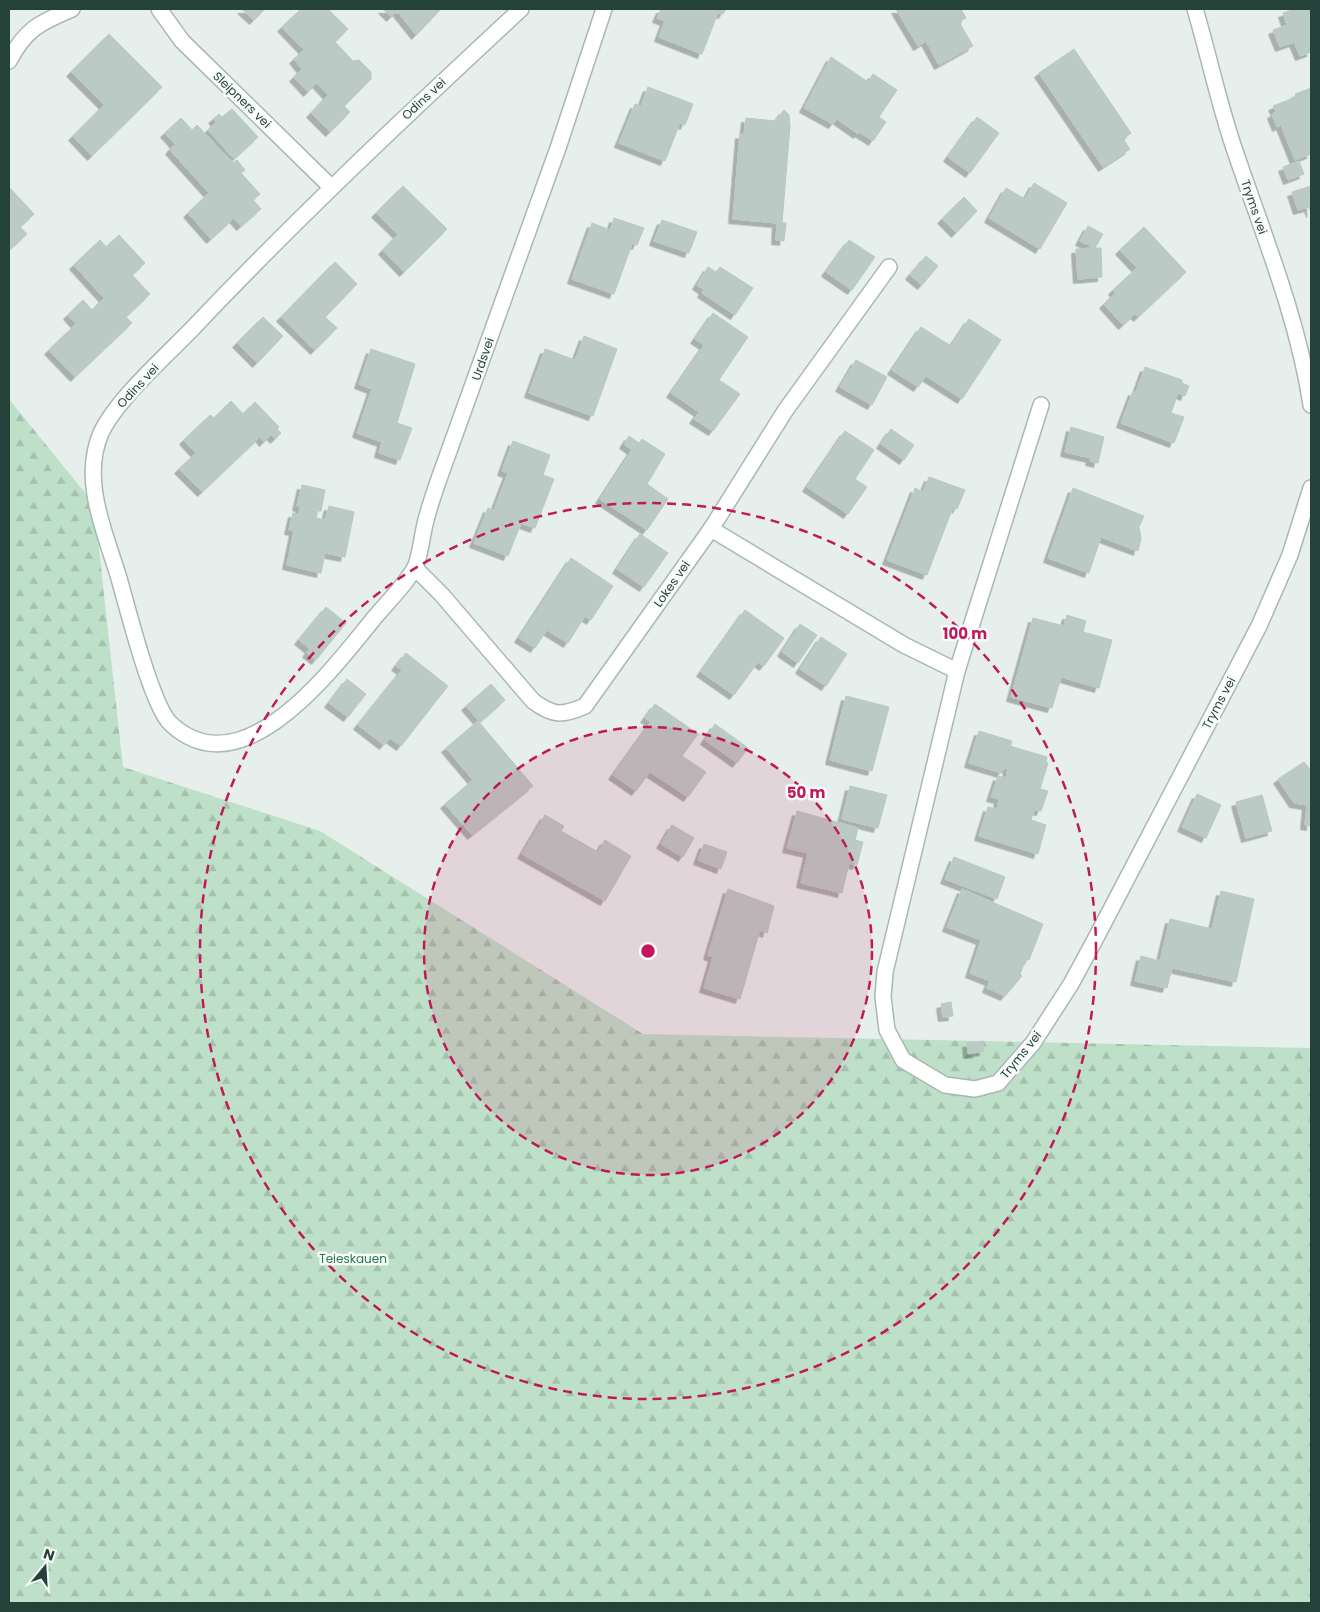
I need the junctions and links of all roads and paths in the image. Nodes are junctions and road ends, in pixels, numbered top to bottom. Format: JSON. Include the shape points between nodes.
{"nodes":[{"id":1,"x":72,"y":9,"type":"edge"},
{"id":2,"x":159,"y":9,"type":"edge"},
{"id":3,"x":521,"y":9,"type":"edge"},
{"id":4,"x":604,"y":9,"type":"edge"},
{"id":5,"x":1195,"y":9,"type":"edge"},
{"id":6,"x":9,"y":61,"type":"edge"},
{"id":7,"x":331,"y":187,"type":"junction"},
{"id":8,"x":889,"y":266,"type":"dead end"},
{"id":9,"x":1041,"y":405,"type":"dead end"},
{"id":10,"x":1311,"y":405,"type":"edge"},
{"id":11,"x":1311,"y":488,"type":"edge"},
{"id":12,"x":711,"y":529,"type":"junction"},
{"id":13,"x":415,"y":568,"type":"junction"},
{"id":14,"x":957,"y":671,"type":"junction"},
{"id":15,"x":320,"y":684,"type":"joint"}],
"edges":[{"from":1,"to":6,"type":"street","via":[[36,25]]},
{"from":2,"to":7,"type":"street","name":"Sleipners vei","via":[[182,41]]},
{"from":3,"to":7,"type":"street","name":"Odins vei"},
{"from":4,"to":13,"type":"street","name":"Urdsvei","via":[[558,148],[440,476]]},
{"from":5,"to":10,"type":"street","name":"Tryms vei","via":[[1234,148],[1306,372]]},
{"from":7,"to":15,"type":"street","name":"Odins vei","via":[[240,278],[112,415],[101,433],[92,475],[98,511],[150,682],[168,722],[200,742],[240,739],[287,714]]},
{"from":8,"to":12,"type":"street","name":"Lokes vei","via":[[785,410]]},
{"from":9,"to":14,"type":"street","name":"Tryms vei"},
{"from":11,"to":14,"type":"street","name":"Tryms vei","via":[[1290,555],[1259,626],[1071,984],[1033,1043],[998,1083],[975,1089],[945,1085],[903,1060],[887,1030],[883,997],[885,972]]},
{"from":12,"to":13,"type":"street","name":"Lokes vei","via":[[597,692],[585,706],[567,714],[547,712],[533,701]]},
{"from":12,"to":14,"type":"street","via":[[904,645]]},
{"from":13,"to":15,"type":"street","name":"Urdsvei"}]}
